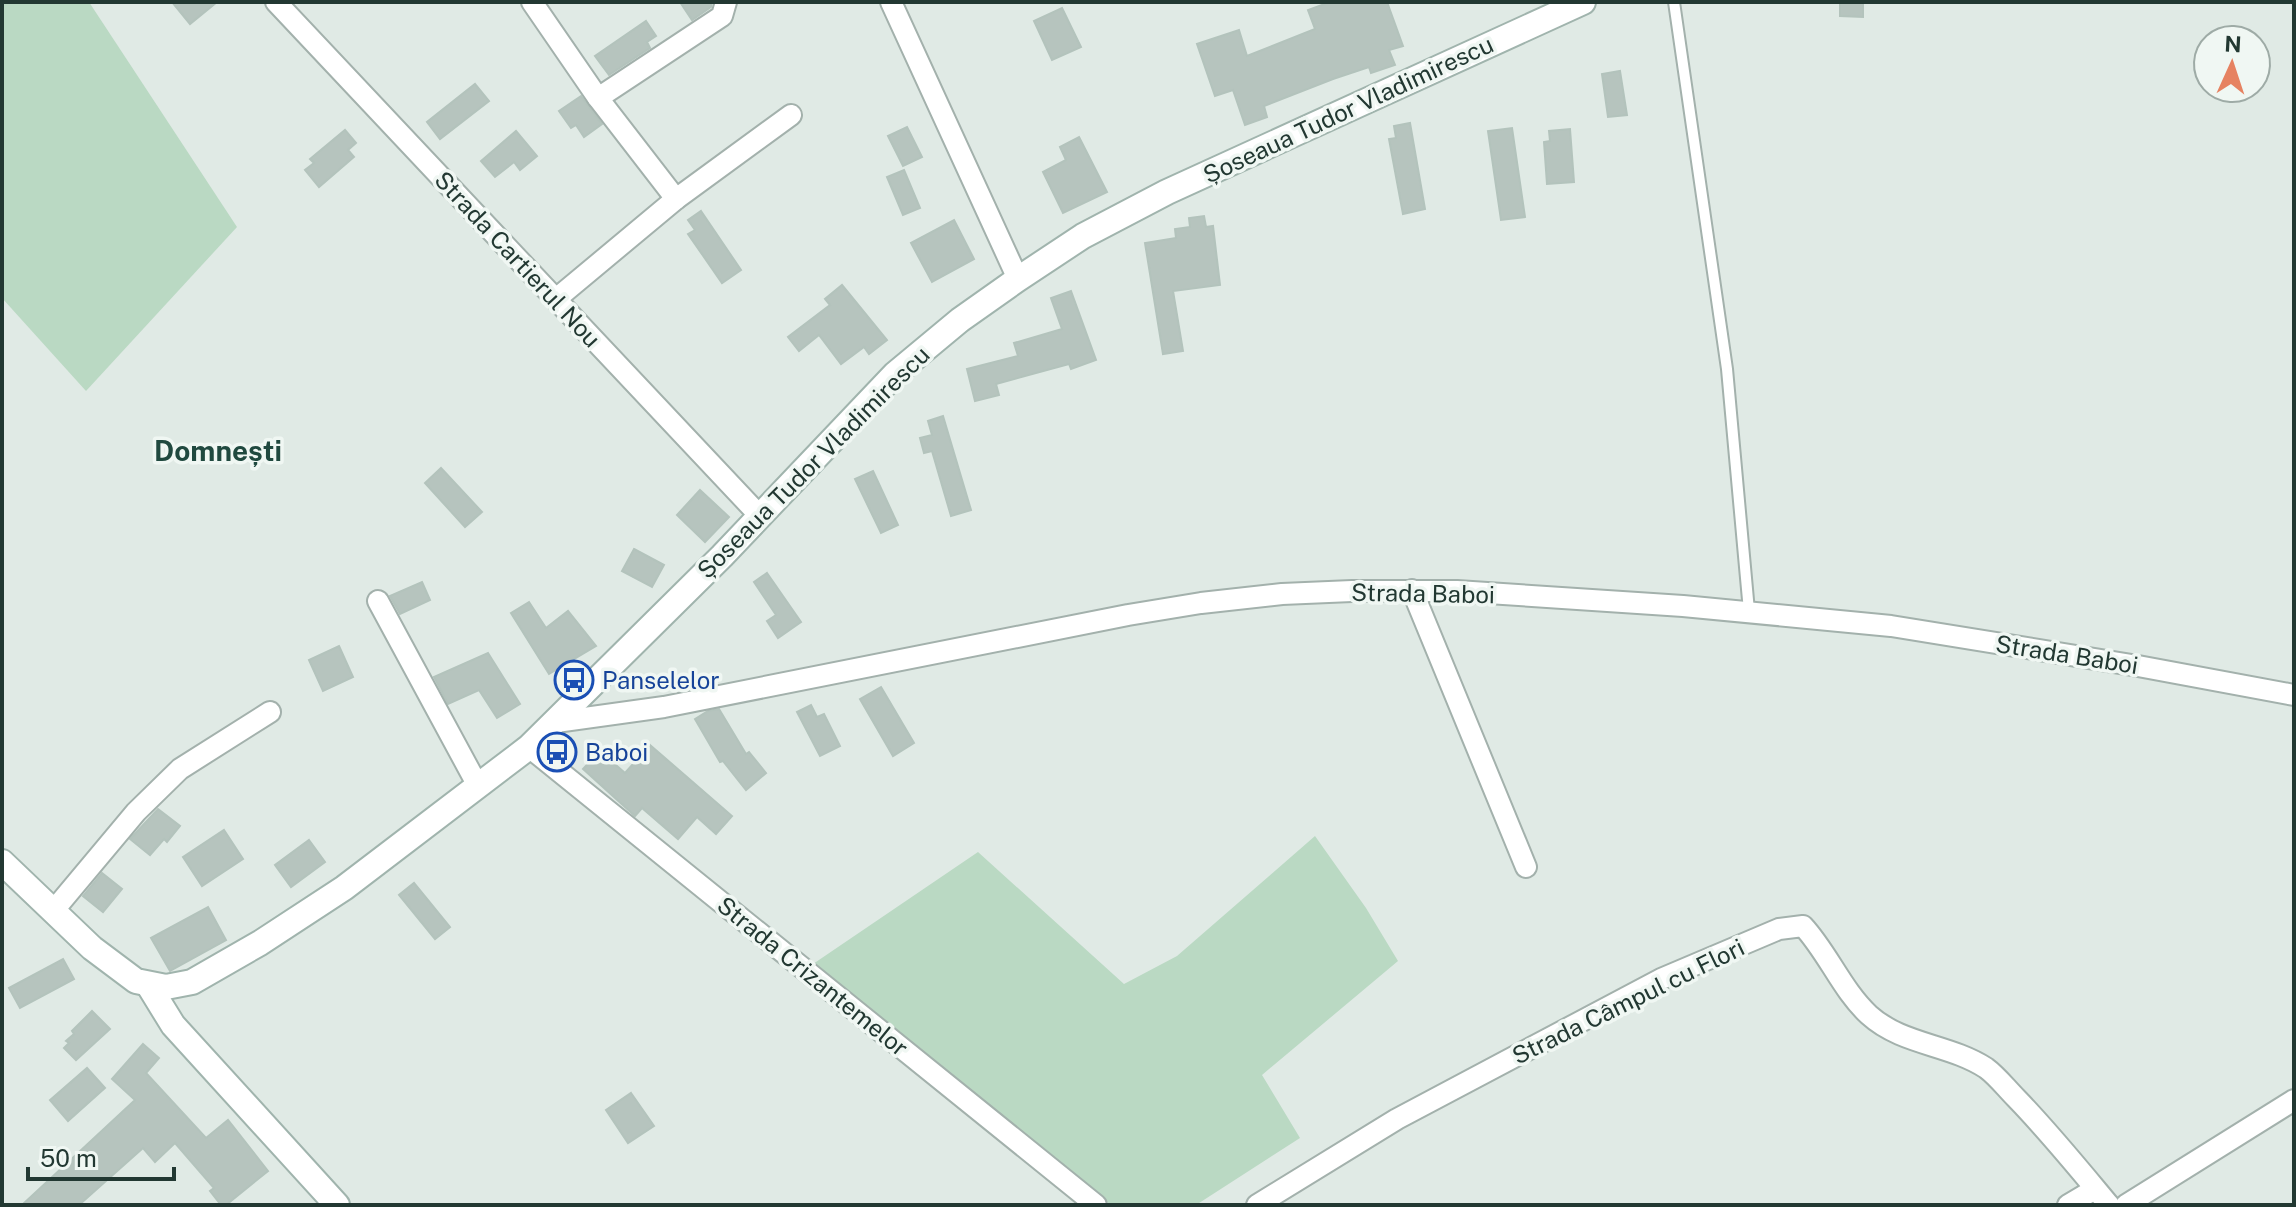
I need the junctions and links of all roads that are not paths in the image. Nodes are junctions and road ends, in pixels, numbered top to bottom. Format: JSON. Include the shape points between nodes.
{"nodes":[{"id":1,"x":276,"y":2,"type":"edge"},
{"id":2,"x":532,"y":2,"type":"edge"},
{"id":3,"x":726,"y":2,"type":"edge"},
{"id":4,"x":891,"y":2,"type":"edge"},
{"id":5,"x":1583,"y":2,"type":"edge"},
{"id":6,"x":1674,"y":2,"type":"edge"},
{"id":7,"x":598,"y":98,"type":"junction"},
{"id":8,"x":791,"y":115,"type":"dead end"},
{"id":9,"x":676,"y":199,"type":"junction"},
{"id":10,"x":1018,"y":279,"type":"junction"},
{"id":11,"x":556,"y":299,"type":"junction"},
{"id":12,"x":759,"y":515,"type":"junction"},
{"id":13,"x":1412,"y":590,"type":"junction"},
{"id":14,"x":378,"y":601,"type":"dead end"},
{"id":15,"x":1749,"y":611,"type":"junction"},
{"id":16,"x":2294,"y":695,"type":"edge"},
{"id":17,"x":270,"y":712,"type":"dead end"},
{"id":18,"x":556,"y":722,"type":"junction"},
{"id":19,"x":529,"y":747,"type":"junction"},
{"id":20,"x":478,"y":786,"type":"junction"},
{"id":21,"x":2,"y":862,"type":"edge"},
{"id":22,"x":1526,"y":867,"type":"dead end"},
{"id":23,"x":54,"y":910,"type":"junction"},
{"id":24,"x":149,"y":986,"type":"junction"},
{"id":25,"x":2294,"y":1100,"type":"edge"},
{"id":26,"x":2095,"y":1189,"type":"junction"},
{"id":27,"x":337,"y":1205,"type":"edge"},
{"id":28,"x":1096,"y":1205,"type":"edge"},
{"id":29,"x":1257,"y":1205,"type":"edge"},
{"id":30,"x":2068,"y":1205,"type":"edge"},
{"id":31,"x":2109,"y":1205,"type":"edge"},
{"id":32,"x":2126,"y":1205,"type":"edge"}],
"edges":[{"from":1,"to":11,"type":"street","name":"Strada Cartierul Nou"},
{"from":2,"to":7,"type":"street"},
{"from":3,"to":7,"type":"street","via":[[722,16]]},
{"from":4,"to":10,"type":"street"},
{"from":5,"to":10,"type":"main road","name":"Șoseaua Tudor Vladimirescu","via":[[1167,192],[1083,236]]},
{"from":6,"to":15,"type":"lane","via":[[1727,369]]},
{"from":7,"to":9,"type":"street"},
{"from":8,"to":9,"type":"street"},
{"from":9,"to":11,"type":"street"},
{"from":10,"to":12,"type":"main road","name":"Șoseaua Tudor Vladimirescu","via":[[895,374]]},
{"from":11,"to":12,"type":"street","name":"Strada Cartierul Nou"},
{"from":12,"to":18,"type":"main road","name":"Șoseaua Tudor Vladimirescu"},
{"from":13,"to":15,"type":"street","name":"Strada Baboi"},
{"from":13,"to":18,"type":"street","name":"Strada Baboi","via":[[1282,594],[1201,603],[664,707]]},
{"from":13,"to":22,"type":"street"},
{"from":14,"to":20,"type":"street"},
{"from":15,"to":16,"type":"street","name":"Strada Baboi","via":[[1891,626]]},
{"from":17,"to":23,"type":"street","via":[[159,788]]},
{"from":18,"to":19,"type":"main road","name":"Șoseaua Tudor Vladimirescu"},
{"from":19,"to":20,"type":"main road","name":"Șoseaua Tudor Vladimirescu"},
{"from":19,"to":28,"type":"street","name":"Strada Crizantemelor"},
{"from":20,"to":24,"type":"main road","name":"Șoseaua Tudor Vladimirescu","via":[[344,888],[260,943],[192,982]]},
{"from":21,"to":23,"type":"main road"},
{"from":23,"to":24,"type":"main road","via":[[118,970]]},
{"from":24,"to":27,"type":"main road","via":[[173,1025]]},
{"from":25,"to":32,"type":"street"},
{"from":26,"to":29,"type":"street","name":"Strada Câmpul cu Flori","via":[[1989,1070],[1896,1034],[1868,1014],[1803,926],[1779,929],[1661,979],[1397,1119]]},
{"from":26,"to":30,"type":"street"},
{"from":26,"to":31,"type":"street","name":"Strada Câmpul cu Flori"}]}
